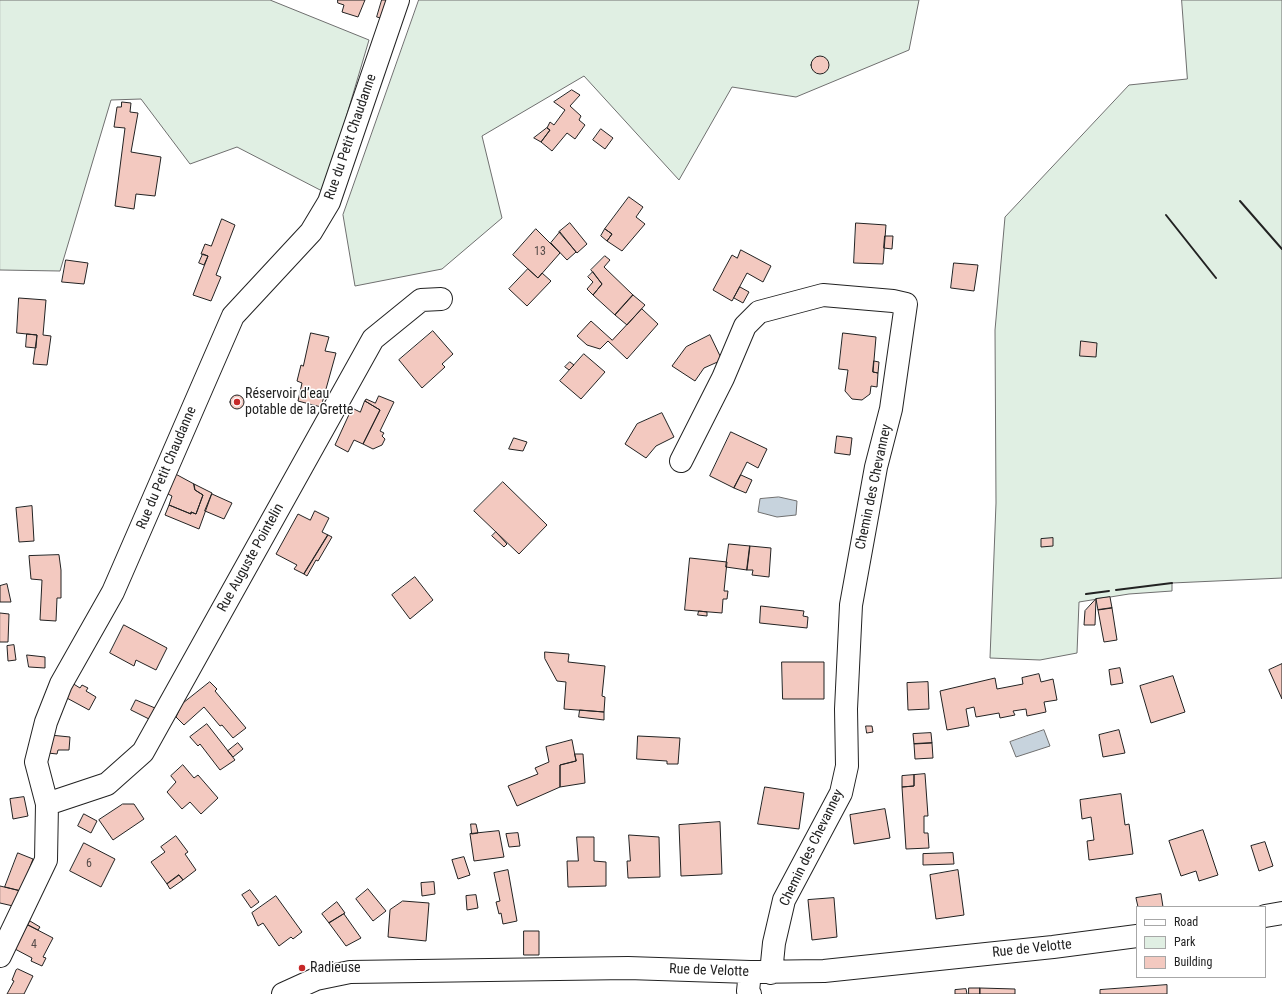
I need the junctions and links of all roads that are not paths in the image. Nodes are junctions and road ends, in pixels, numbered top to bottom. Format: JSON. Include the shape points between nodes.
{"nodes":[{"id":1,"x":398,"y":0,"type":"edge"},
{"id":2,"x":441,"y":299,"type":"dead end"},
{"id":3,"x":681,"y":461,"type":"dead end"},
{"id":4,"x":47,"y":804,"type":"junction"},
{"id":5,"x":1282,"y":913,"type":"edge"},
{"id":6,"x":1266,"y":916,"type":"edge"},
{"id":7,"x":1136,"y":936,"type":"edge"},
{"id":8,"x":0,"y":956,"type":"edge"},
{"id":9,"x":753,"y":985,"type":"edge"},
{"id":10,"x":317,"y":987,"type":"edge"},
{"id":11,"x":283,"y":994,"type":"edge"}],
"edges":[{"from":1,"to":4,"type":"street","name":"Rue du Petit Chaudanne","via":[[329,202],[311,232],[233,316],[113,592],[62,684],[46,722],[36,762]]},
{"from":2,"to":4,"type":"street","name":"Rue Auguste Pointelin","via":[[421,300],[373,339],[143,752],[107,784]]},
{"from":3,"to":9,"type":"street","name":"Chemin des Chevanney","via":[[723,378],[745,326],[759,312],[823,295],[906,304],[891,409],[876,467],[852,605],[846,709],[847,766],[841,793],[784,900],[774,943]]},
{"from":4,"to":8,"type":"street","name":"Rue du Petit Chaudanne","via":[[46,860]]},
{"from":5,"to":6,"type":"street"},
{"from":7,"to":9,"type":"street","name":"Rue de Velotte","via":[[824,971]]},
{"from":9,"to":10,"type":"street","name":"Rue de Velotte","via":[[628,968],[350,972]]},
{"from":10,"to":11,"type":"street","name":"Rue de Velotte"}]}
